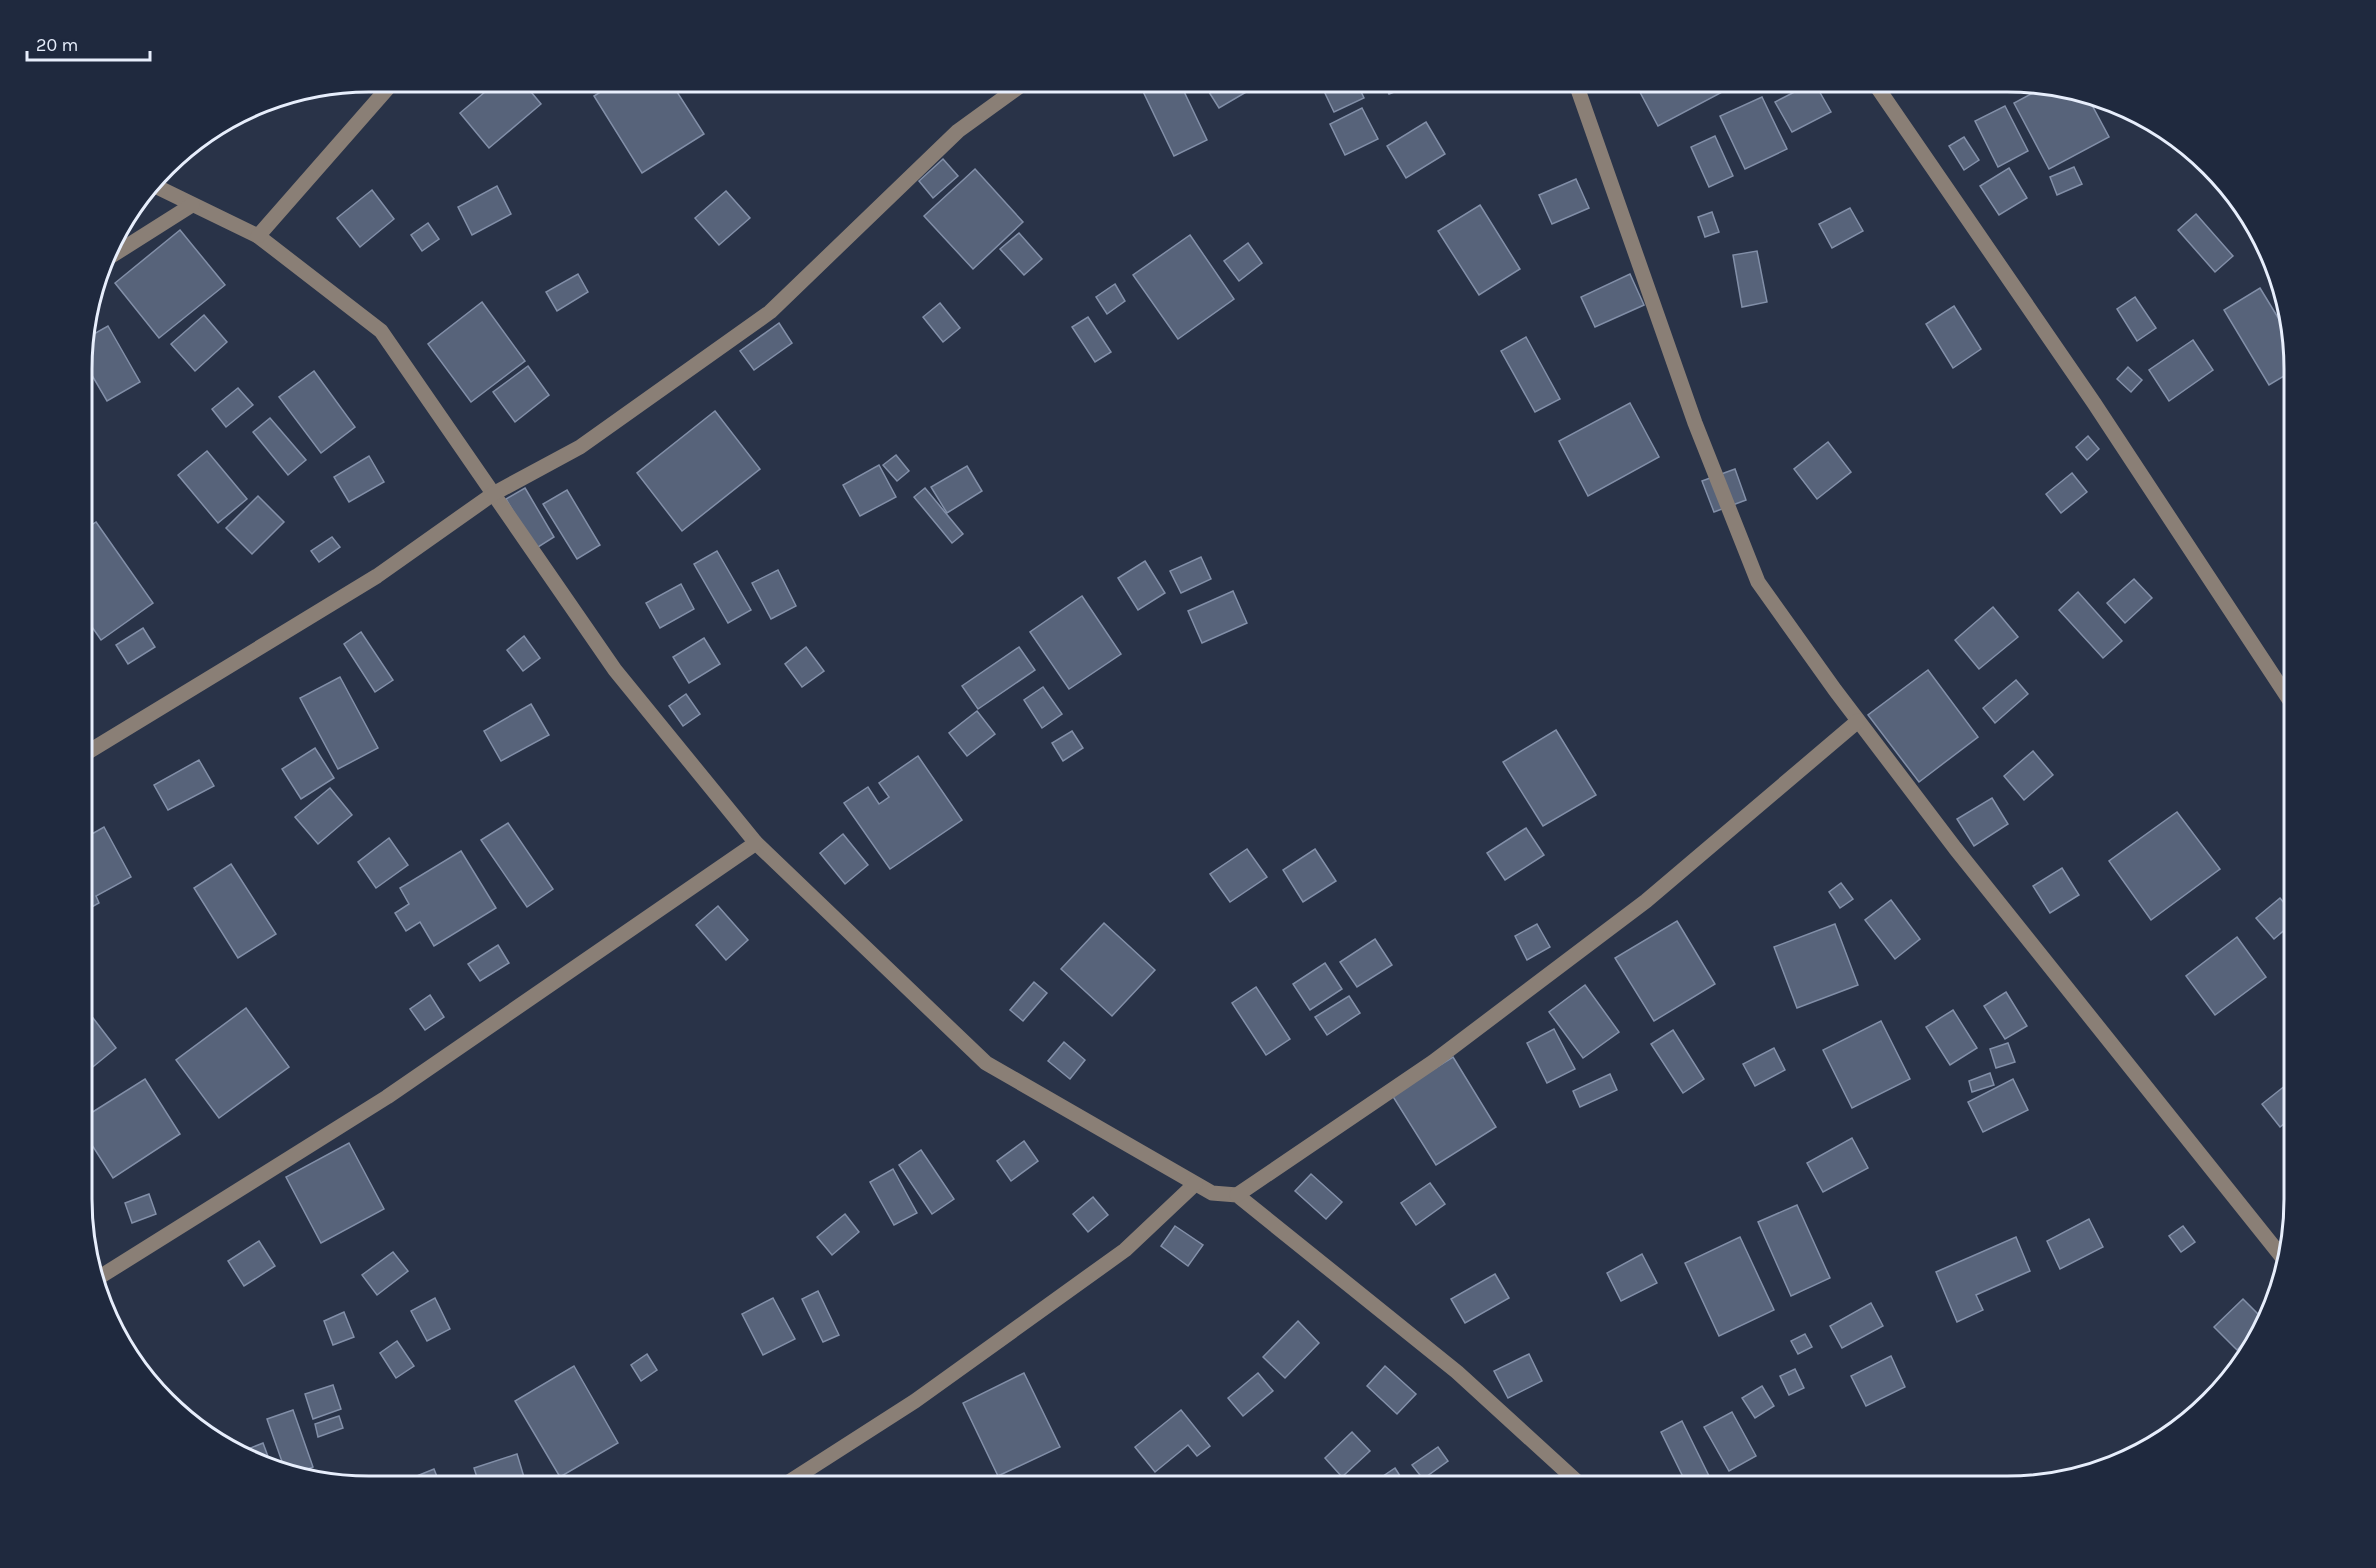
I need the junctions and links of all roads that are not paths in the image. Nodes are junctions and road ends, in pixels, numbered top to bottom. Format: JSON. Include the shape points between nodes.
{"nodes":[{"id":1,"x":384,"y":92,"type":"edge"},
{"id":2,"x":1012,"y":92,"type":"edge"},
{"id":3,"x":1579,"y":92,"type":"edge"},
{"id":4,"x":1881,"y":92,"type":"edge"},
{"id":5,"x":158,"y":189,"type":"edge"},
{"id":6,"x":192,"y":206,"type":"junction"},
{"id":7,"x":258,"y":236,"type":"junction"},
{"id":8,"x":117,"y":252,"type":"edge"},
{"id":9,"x":493,"y":494,"type":"junction"},
{"id":10,"x":2284,"y":692,"type":"edge"},
{"id":11,"x":1858,"y":721,"type":"junction"},
{"id":12,"x":92,"y":750,"type":"edge"},
{"id":13,"x":756,"y":843,"type":"junction"},
{"id":14,"x":1195,"y":1184,"type":"junction"},
{"id":15,"x":1237,"y":1195,"type":"junction"},
{"id":16,"x":2279,"y":1253,"type":"edge"},
{"id":17,"x":102,"y":1275,"type":"edge"},
{"id":18,"x":798,"y":1476,"type":"edge"},
{"id":19,"x":1572,"y":1476,"type":"edge"}],
"edges":[{"from":1,"to":7,"type":"street"},
{"from":2,"to":9,"type":"street","via":[[958,131],[770,312],[580,447]]},
{"from":3,"to":11,"type":"street","via":[[1695,423],[1758,582]]},
{"from":4,"to":10,"type":"street"},
{"from":5,"to":6,"type":"street"},
{"from":6,"to":7,"type":"street"},
{"from":6,"to":8,"type":"street"},
{"from":7,"to":9,"type":"street","via":[[381,331]]},
{"from":9,"to":12,"type":"street","via":[[377,576]]},
{"from":9,"to":13,"type":"street","via":[[615,670]]},
{"from":11,"to":15,"type":"street","via":[[1646,901],[1433,1062]]},
{"from":11,"to":16,"type":"street","via":[[1954,848]]},
{"from":13,"to":14,"type":"street","via":[[986,1063]]},
{"from":13,"to":17,"type":"street","via":[[387,1097]]},
{"from":14,"to":15,"type":"street","via":[[1212,1193]]},
{"from":14,"to":18,"type":"street","via":[[1125,1250],[915,1401]]},
{"from":15,"to":19,"type":"street","via":[[1456,1372]]}]}
